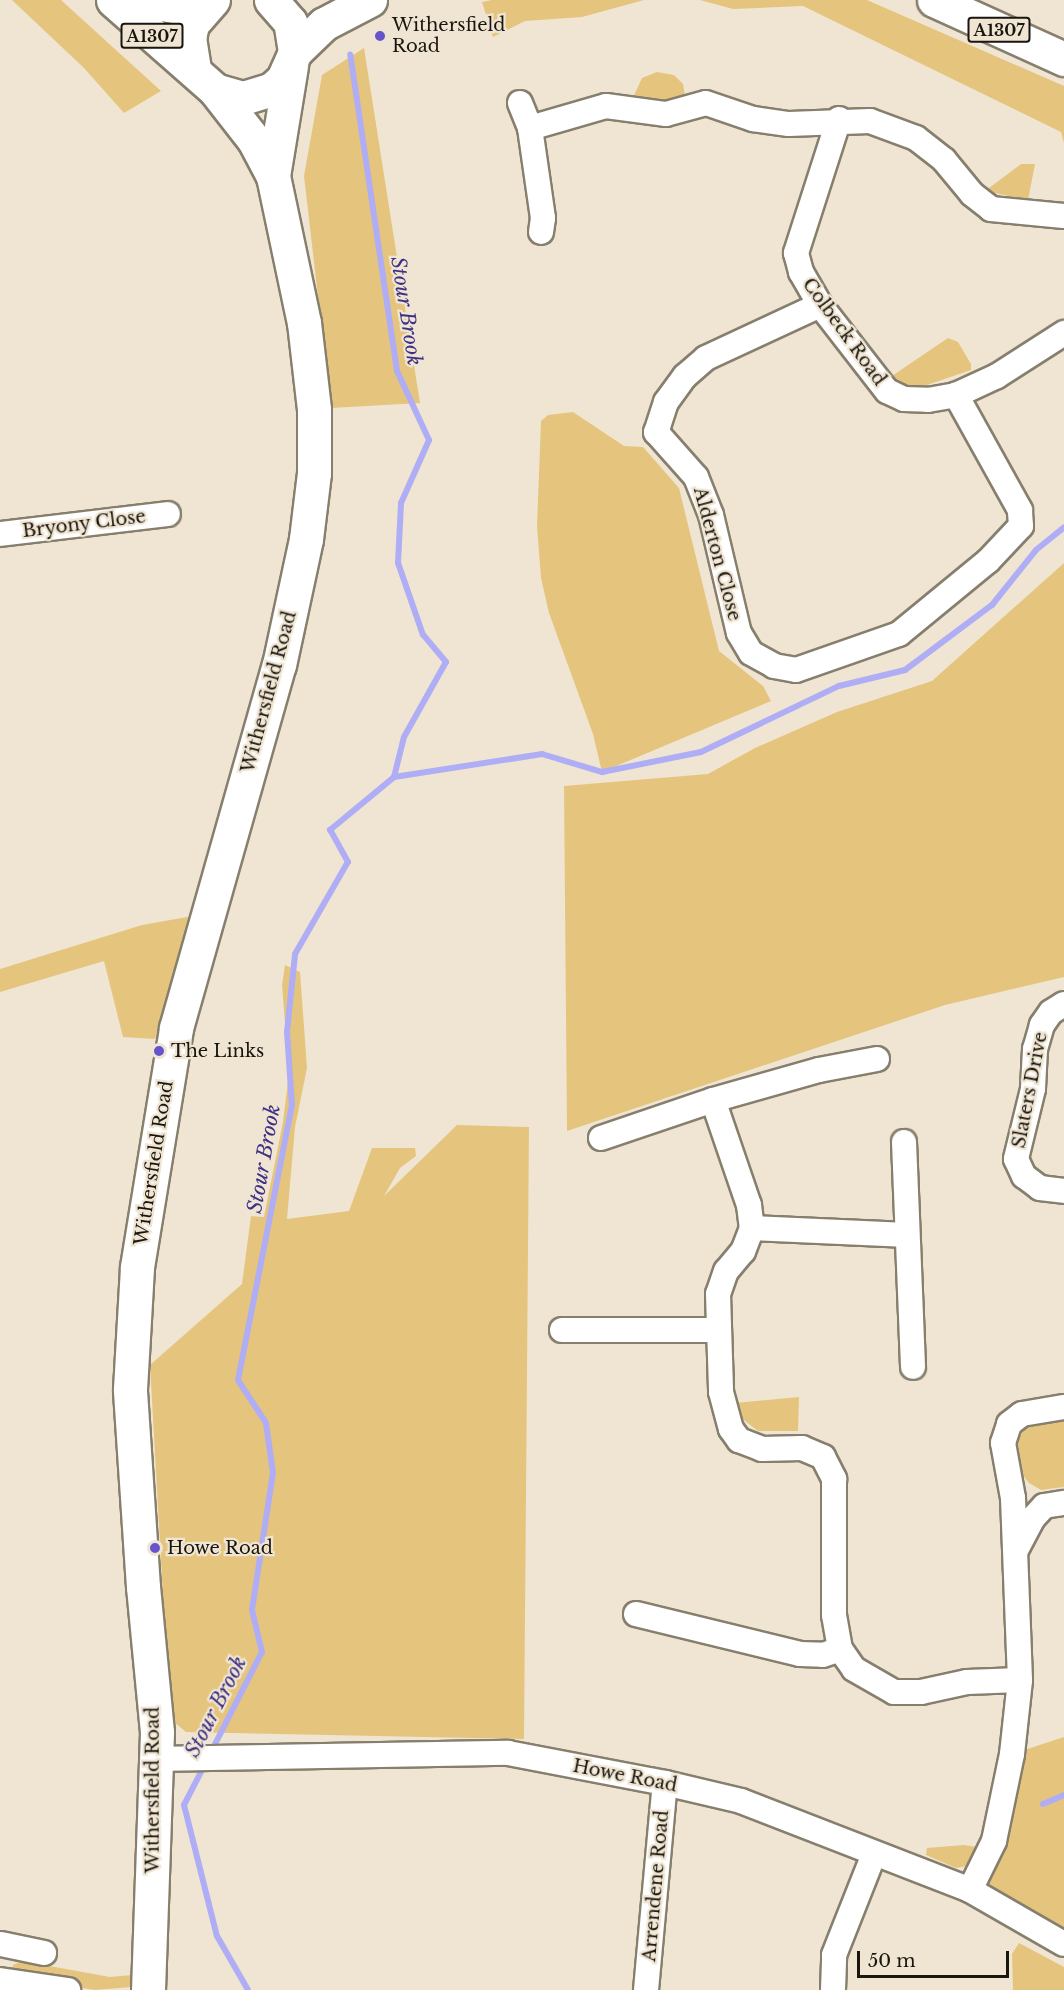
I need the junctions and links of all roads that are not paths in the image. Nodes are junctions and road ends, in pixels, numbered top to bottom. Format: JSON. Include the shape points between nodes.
{"nodes":[{"id":1,"x":113,"y":0,"type":"edge"},
{"id":2,"x":142,"y":0,"type":"edge"},
{"id":3,"x":271,"y":0,"type":"edge"},
{"id":4,"x":370,"y":0,"type":"edge"},
{"id":5,"x":934,"y":0,"type":"edge"},
{"id":6,"x":208,"y":3,"type":"edge"},
{"id":7,"x":293,"y":59,"type":"junction"},
{"id":8,"x":1064,"y":59,"type":"edge"},
{"id":9,"x":204,"y":80,"type":"junction"},
{"id":10,"x":520,"y":103,"type":"dead end"},
{"id":11,"x":839,"y":120,"type":"junction"},
{"id":12,"x":530,"y":128,"type":"junction"},
{"id":13,"x":273,"y":176,"type":"junction"},
{"id":14,"x":1064,"y":216,"type":"edge"},
{"id":15,"x":541,"y":232,"type":"dead end"},
{"id":16,"x":820,"y":304,"type":"junction"},
{"id":17,"x":1064,"y":333,"type":"edge"},
{"id":18,"x":956,"y":395,"type":"junction"},
{"id":19,"x":168,"y":514,"type":"dead end"},
{"id":20,"x":0,"y":534,"type":"edge"},
{"id":21,"x":1064,"y":1004,"type":"edge"},
{"id":22,"x":878,"y":1059,"type":"dead end"},
{"id":23,"x":712,"y":1100,"type":"junction"},
{"id":24,"x":602,"y":1138,"type":"dead end"},
{"id":25,"x":904,"y":1142,"type":"dead end"},
{"id":26,"x":1064,"y":1191,"type":"edge"},
{"id":27,"x":752,"y":1228,"type":"junction"},
{"id":28,"x":907,"y":1235,"type":"junction"},
{"id":29,"x":562,"y":1330,"type":"dead end"},
{"id":30,"x":717,"y":1330,"type":"junction"},
{"id":31,"x":913,"y":1366,"type":"dead end"},
{"id":32,"x":1064,"y":1407,"type":"edge"},
{"id":33,"x":1012,"y":1498,"type":"junction"},
{"id":34,"x":1054,"y":1504,"type":"edge"},
{"id":35,"x":1015,"y":1552,"type":"junction"},
{"id":36,"x":636,"y":1614,"type":"dead end"},
{"id":37,"x":840,"y":1649,"type":"junction"},
{"id":38,"x":1020,"y":1680,"type":"junction"},
{"id":39,"x":154,"y":1759,"type":"junction"},
{"id":40,"x":665,"y":1783,"type":"junction"},
{"id":41,"x":874,"y":1854,"type":"junction"},
{"id":42,"x":970,"y":1890,"type":"junction"},
{"id":43,"x":0,"y":1944,"type":"edge"},
{"id":44,"x":1064,"y":1944,"type":"edge"},
{"id":45,"x":44,"y":1953,"type":"dead end"},
{"id":46,"x":0,"y":1980,"type":"edge"},
{"id":47,"x":68,"y":1990,"type":"edge"},
{"id":48,"x":148,"y":1990,"type":"edge"},
{"id":49,"x":646,"y":1990,"type":"edge"},
{"id":50,"x":834,"y":1990,"type":"edge"}],
"edges":[{"from":1,"to":9,"type":"street","number":"A1307"},
{"from":2,"to":6,"type":"street","number":"A1307"},
{"from":3,"to":7,"type":"street","name":"Withersfield Road","via":[[290,22]]},
{"from":4,"to":7,"type":"street","via":[[324,24]]},
{"from":5,"to":8,"type":"street","number":"A1307"},
{"from":6,"to":9,"type":"street","number":"A1307","via":[[189,39]]},
{"from":7,"to":9,"type":"street","number":"A1307","via":[[272,89],[258,96],[236,97]]},
{"from":7,"to":13,"type":"street","name":"Withersfield Road"},
{"from":9,"to":13,"type":"street","name":"Withersfield Road","via":[[254,140]]},
{"from":10,"to":12,"type":"street"},
{"from":11,"to":12,"type":"street","via":[[789,124],[753,119],[706,104],[666,114],[606,106]]},
{"from":11,"to":14,"type":"street","via":[[870,121],[916,138],[944,159],[972,194],[991,209]]},
{"from":11,"to":16,"type":"street","name":"Colbeck Road","via":[[796,253],[801,272]]},
{"from":12,"to":15,"type":"street","via":[[543,218]]},
{"from":13,"to":39,"type":"street","name":"Withersfield Road","via":[[304,323],[314,409],[314,473],[306,539],[279,665],[176,1028],[136,1267],[130,1389],[142,1587],[157,1732]]},
{"from":16,"to":18,"type":"street","name":"Colbeck Road","via":[[887,391],[904,399],[920,400]]},
{"from":16,"to":18,"type":"street","name":"Alderton Close","via":[[706,358],[685,376],[666,402],[656,432],[696,477],[711,515],[739,633],[751,653],[774,666],[796,670],[899,634],[988,561],[1020,526],[1020,510]]},
{"from":17,"to":18,"type":"street","name":"Colbeck Road","via":[[997,376]]},
{"from":19,"to":20,"type":"street","name":"Bryony Close"},
{"from":21,"to":26,"type":"street","name":"Slaters Drive","via":[[1042,1025],[1035,1049],[1033,1089],[1016,1158],[1024,1176],[1040,1188]]},
{"from":22,"to":23,"type":"street","via":[[819,1070]]},
{"from":23,"to":24,"type":"street"},
{"from":23,"to":27,"type":"street","via":[[749,1205]]},
{"from":25,"to":28,"type":"street"},
{"from":27,"to":28,"type":"street"},
{"from":27,"to":30,"type":"street","via":[[743,1251],[726,1271],[718,1294]]},
{"from":28,"to":31,"type":"street"},
{"from":29,"to":30,"type":"street"},
{"from":30,"to":37,"type":"street","via":[[721,1392],[731,1429],[739,1440],[762,1449],[802,1448],[823,1457],[834,1479],[834,1615]]},
{"from":32,"to":33,"type":"street","via":[[1022,1414],[1009,1424],[1003,1443]]},
{"from":33,"to":34,"type":"street"},
{"from":33,"to":35,"type":"street"},
{"from":34,"to":35,"type":"street","via":[[1033,1518]]},
{"from":35,"to":38,"type":"street"},
{"from":36,"to":37,"type":"street","via":[[800,1654],[823,1655]]},
{"from":37,"to":38,"type":"street","via":[[854,1669],[894,1692],[921,1692],[967,1682]]},
{"from":38,"to":42,"type":"street","via":[[1012,1754],[994,1841]]},
{"from":39,"to":40,"type":"street","name":"Howe Road","via":[[508,1753]]},
{"from":39,"to":48,"type":"street","name":"Withersfield Road"},
{"from":40,"to":41,"type":"street","name":"Howe Road","via":[[741,1801]]},
{"from":40,"to":49,"type":"street","name":"Arrendene Road"},
{"from":41,"to":42,"type":"street","name":"Howe Road"},
{"from":41,"to":50,"type":"street","via":[[834,1955]]},
{"from":42,"to":44,"type":"street","name":"Howe Road"},
{"from":43,"to":45,"type":"street"},
{"from":43,"to":46,"type":"street"},
{"from":46,"to":47,"type":"street"}]}
